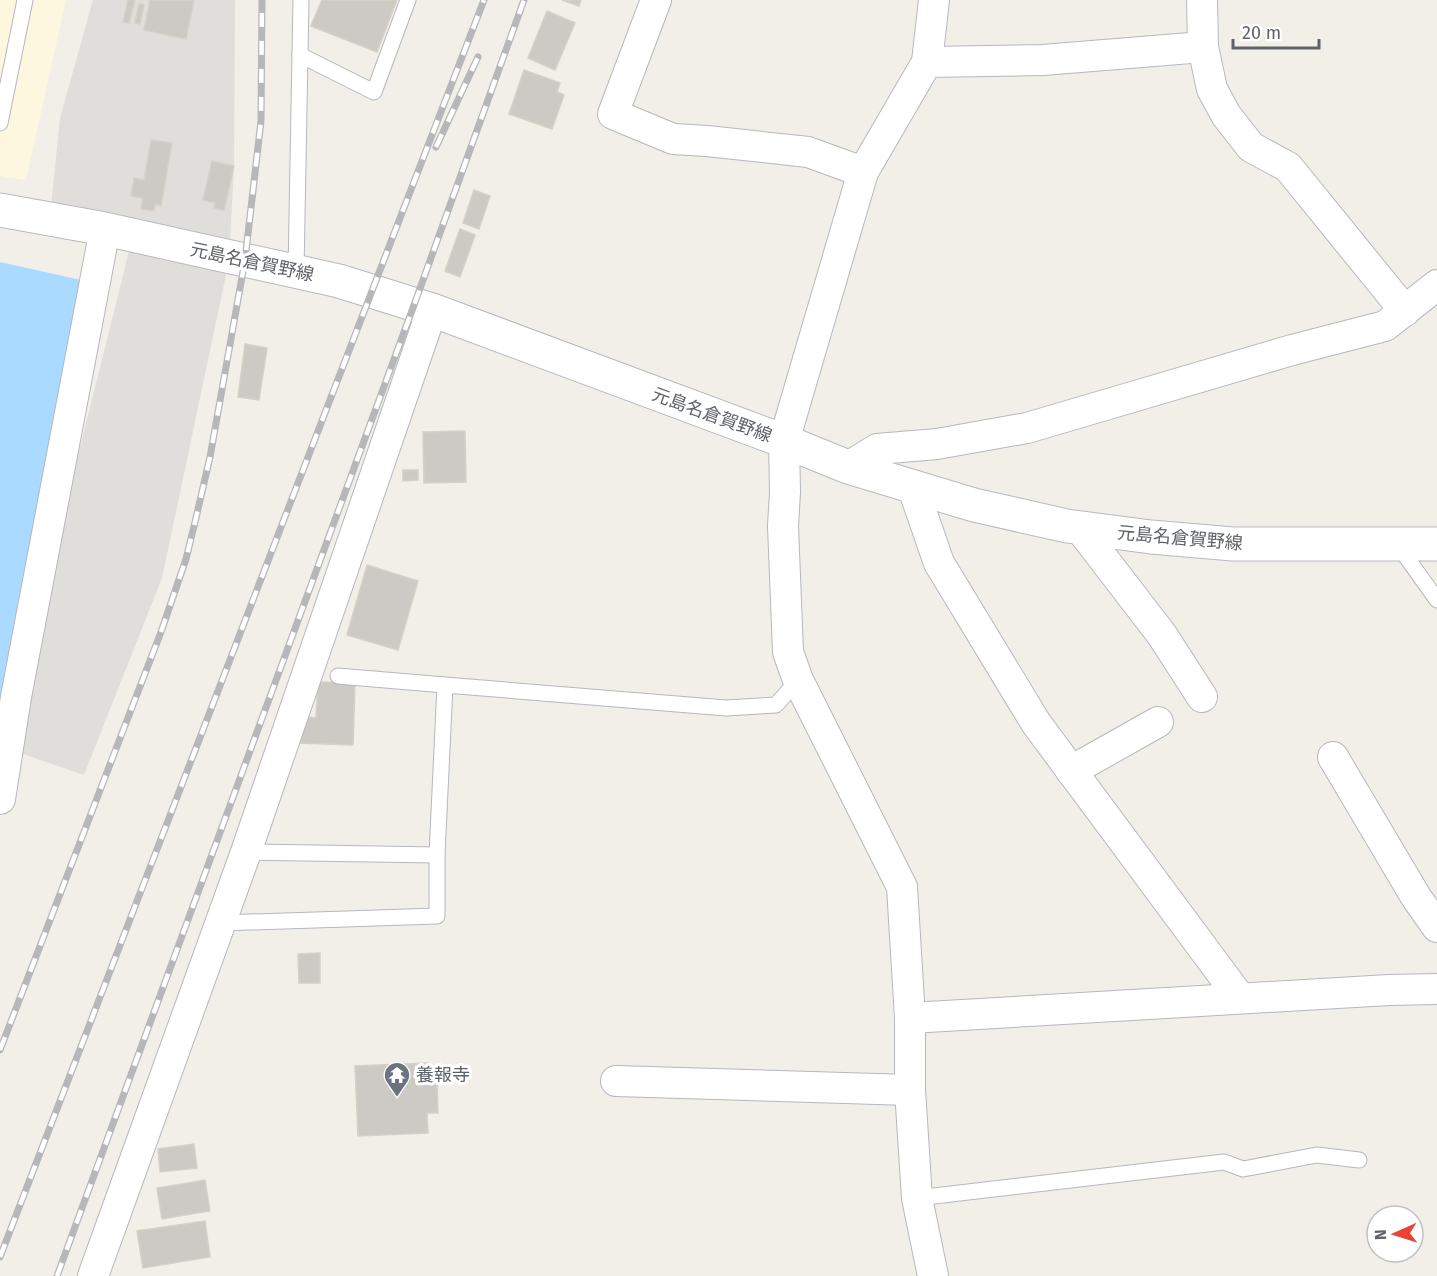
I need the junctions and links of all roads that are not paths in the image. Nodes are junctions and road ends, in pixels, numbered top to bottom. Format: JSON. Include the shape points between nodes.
{"nodes":[{"id":1,"x":24,"y":0,"type":"edge"},
{"id":2,"x":301,"y":0,"type":"edge"},
{"id":3,"x":408,"y":0,"type":"edge"},
{"id":4,"x":656,"y":0,"type":"edge"},
{"id":5,"x":934,"y":0,"type":"edge"},
{"id":6,"x":1202,"y":0,"type":"edge"},
{"id":7,"x":1203,"y":47,"type":"junction"},
{"id":8,"x":300,"y":55,"type":"junction"},
{"id":9,"x":927,"y":62,"type":"junction"},
{"id":10,"x":0,"y":123,"type":"edge"},
{"id":11,"x":863,"y":172,"type":"junction"},
{"id":12,"x":0,"y":210,"type":"edge"},
{"id":13,"x":105,"y":229,"type":"junction"},
{"id":14,"x":296,"y":271,"type":"junction"},
{"id":15,"x":1437,"y":285,"type":"edge"},
{"id":16,"x":432,"y":310,"type":"junction"},
{"id":17,"x":1405,"y":311,"type":"junction"},
{"id":18,"x":784,"y":441,"type":"junction"},
{"id":19,"x":848,"y":467,"type":"junction"},
{"id":20,"x":913,"y":488,"type":"junction"},
{"id":21,"x":1079,"y":528,"type":"junction"},
{"id":22,"x":1397,"y":544,"type":"junction"},
{"id":23,"x":1437,"y":544,"type":"edge"},
{"id":24,"x":1437,"y":600,"type":"edge"},
{"id":25,"x":338,"y":676,"type":"dead end"},
{"id":26,"x":798,"y":680,"type":"junction"},
{"id":27,"x":445,"y":685,"type":"junction"},
{"id":28,"x":1202,"y":697,"type":"dead end"},
{"id":29,"x":1158,"y":722,"type":"dead end"},
{"id":30,"x":1333,"y":757,"type":"dead end"},
{"id":31,"x":1071,"y":771,"type":"junction"},
{"id":32,"x":0,"y":799,"type":"edge"},
{"id":33,"x":246,"y":852,"type":"junction"},
{"id":34,"x":437,"y":855,"type":"junction"},
{"id":35,"x":221,"y":923,"type":"junction"},
{"id":36,"x":1437,"y":927,"type":"edge"},
{"id":37,"x":1437,"y":989,"type":"edge"},
{"id":38,"x":1240,"y":998,"type":"junction"},
{"id":39,"x":910,"y":1018,"type":"junction"},
{"id":40,"x":616,"y":1081,"type":"dead end"},
{"id":41,"x":910,"y":1090,"type":"junction"},
{"id":42,"x":1359,"y":1160,"type":"dead end"},
{"id":43,"x":917,"y":1198,"type":"junction"},
{"id":44,"x":93,"y":1276,"type":"edge"},
{"id":45,"x":933,"y":1276,"type":"edge"}],
"edges":[{"from":1,"to":10,"type":"lane"},
{"from":2,"to":8,"type":"lane"},
{"from":3,"to":8,"type":"lane","via":[[374,92]]},
{"from":4,"to":11,"type":"street","via":[[613,114],[673,139],[808,152]]},
{"from":5,"to":9,"type":"street"},
{"from":6,"to":7,"type":"street"},
{"from":7,"to":9,"type":"street","via":[[1043,60]]},
{"from":7,"to":17,"type":"street","via":[[1212,89],[1226,116],[1251,147],[1288,167]]},
{"from":8,"to":14,"type":"lane"},
{"from":9,"to":11,"type":"street"},
{"from":11,"to":18,"type":"street"},
{"from":12,"to":13,"type":"main road","name":"元島名倉賀野線"},
{"from":13,"to":14,"type":"main road","name":"元島名倉賀野線"},
{"from":13,"to":32,"type":"street"},
{"from":14,"to":16,"type":"main road","name":"元島名倉賀野線"},
{"from":15,"to":17,"type":"street"},
{"from":16,"to":18,"type":"main road","name":"元島名倉賀野線"},
{"from":16,"to":33,"type":"street"},
{"from":17,"to":19,"type":"street","via":[[1385,326],[1027,428],[937,444],[877,449]]},
{"from":18,"to":19,"type":"main road","name":"元島名倉賀野線"},
{"from":18,"to":26,"type":"street","via":[[788,652]]},
{"from":19,"to":20,"type":"main road","name":"元島名倉賀野線"},
{"from":20,"to":21,"type":"main road","name":"元島名倉賀野線"},
{"from":20,"to":31,"type":"street","via":[[939,563],[1036,723]]},
{"from":21,"to":22,"type":"main road","name":"元島名倉賀野線","via":[[1233,544]]},
{"from":21,"to":28,"type":"street","via":[[1162,635]]},
{"from":22,"to":23,"type":"main road","name":"元島名倉賀野線"},
{"from":22,"to":24,"type":"lane"},
{"from":25,"to":27,"type":"lane"},
{"from":26,"to":27,"type":"lane","via":[[776,705],[726,708]]},
{"from":26,"to":39,"type":"street","via":[[902,887]]},
{"from":27,"to":34,"type":"lane"},
{"from":29,"to":31,"type":"street"},
{"from":30,"to":36,"type":"street"},
{"from":31,"to":38,"type":"street"},
{"from":33,"to":34,"type":"lane"},
{"from":33,"to":35,"type":"street"},
{"from":34,"to":35,"type":"lane","via":[[437,916]]},
{"from":35,"to":44,"type":"street"},
{"from":37,"to":38,"type":"street"},
{"from":38,"to":39,"type":"street"},
{"from":39,"to":41,"type":"street"},
{"from":40,"to":41,"type":"street"},
{"from":41,"to":43,"type":"street"},
{"from":42,"to":43,"type":"lane","via":[[1317,1155],[1243,1169],[1224,1162]]},
{"from":43,"to":45,"type":"street"}]}
